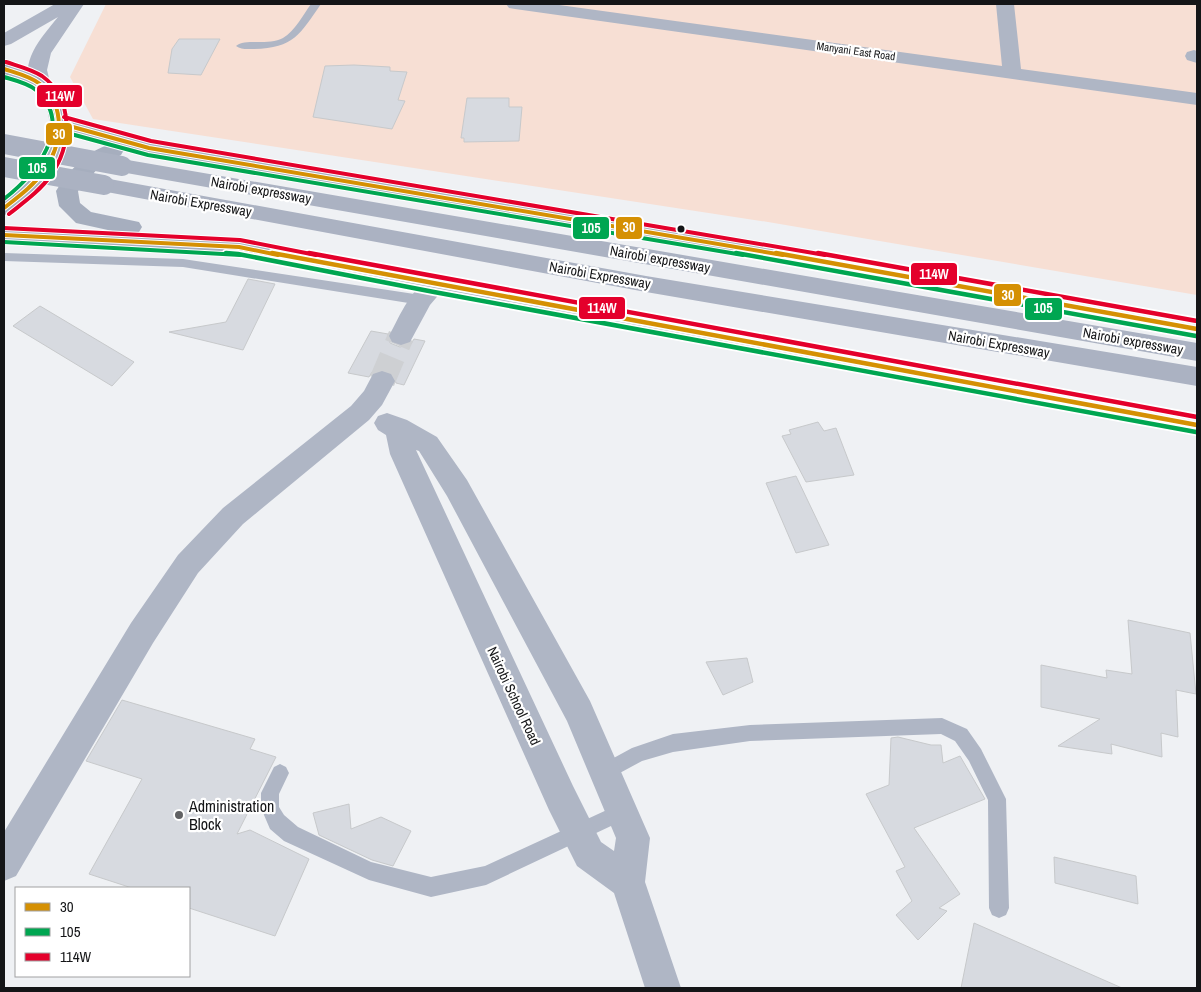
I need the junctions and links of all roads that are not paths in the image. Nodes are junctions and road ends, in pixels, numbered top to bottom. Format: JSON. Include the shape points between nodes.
{"nodes":[{"id":1,"x":68,"y":4,"type":"edge"},
{"id":2,"x":74,"y":4,"type":"edge"},
{"id":3,"x":316,"y":4,"type":"edge"},
{"id":4,"x":526,"y":4,"type":"edge"},
{"id":5,"x":1005,"y":4,"type":"edge"},
{"id":6,"x":4,"y":40,"type":"edge"},
{"id":7,"x":241,"y":46,"type":"dead end"},
{"id":8,"x":4,"y":69,"type":"edge"},
{"id":9,"x":1012,"y":73,"type":"junction"},
{"id":10,"x":41,"y":86,"type":"junction"},
{"id":11,"x":1197,"y":99,"type":"edge"},
{"id":12,"x":62,"y":124,"type":"junction"},
{"id":13,"x":4,"y":144,"type":"edge"},
{"id":14,"x":150,"y":148,"type":"junction"},
{"id":15,"x":4,"y":166,"type":"edge"},
{"id":16,"x":4,"y":208,"type":"edge"},
{"id":17,"x":4,"y":235,"type":"edge"},
{"id":18,"x":239,"y":247,"type":"junction"},
{"id":19,"x":4,"y":257,"type":"edge"},
{"id":20,"x":428,"y":292,"type":"junction"},
{"id":21,"x":1197,"y":329,"type":"edge"},
{"id":22,"x":401,"y":336,"type":"tunnel mouth"},
{"id":23,"x":1186,"y":350,"type":"edge"},
{"id":24,"x":1197,"y":377,"type":"edge"},
{"id":25,"x":382,"y":381,"type":"tunnel mouth"},
{"id":26,"x":360,"y":413,"type":"junction"},
{"id":27,"x":1197,"y":425,"type":"edge"},
{"id":28,"x":398,"y":427,"type":"junction"},
{"id":29,"x":605,"y":772,"type":"junction"},
{"id":30,"x":280,"y":773,"type":"dead end"},
{"id":31,"x":622,"y":812,"type":"junction"},
{"id":32,"x":579,"y":833,"type":"junction"},
{"id":33,"x":4,"y":864,"type":"edge"},
{"id":34,"x":628,"y":882,"type":"junction"},
{"id":35,"x":999,"y":908,"type":"dead end"},
{"id":36,"x":663,"y":988,"type":"edge"}],
"edges":[{"from":1,"to":6,"type":"main road"},
{"from":2,"to":10,"type":"main road","via":[[43,52],[37,69]]},
{"from":3,"to":7,"type":"lane","via":[[292,38],[283,44]]},
{"from":4,"to":9,"type":"street","name":"Manyani East Road"},
{"from":5,"to":9,"type":"street"},
{"from":8,"to":10,"type":"main road"},
{"from":9,"to":11,"type":"street","name":"Manyani East Road"},
{"from":10,"to":12,"type":"main road","via":[[56,103]]},
{"from":12,"to":14,"type":"main road"},
{"from":12,"to":16,"type":"main road","via":[[56,151],[46,166],[36,180]]},
{"from":13,"to":23,"type":"highway","name":"Nairobi expressway","bridge":true},
{"from":14,"to":18,"type":"main road","via":[[120,148],[101,154],[80,172],[66,191],[70,206],[84,218]]},
{"from":14,"to":21,"type":"main road","via":[[684,237]]},
{"from":15,"to":24,"type":"highway","name":"Nairobi Expressway","bridge":true,"via":[[656,285]]},
{"from":17,"to":18,"type":"main road"},
{"from":18,"to":20,"type":"main road"},
{"from":19,"to":20,"type":"lane","via":[[183,263]]},
{"from":20,"to":22,"type":"street"},
{"from":20,"to":27,"type":"main road"},
{"from":25,"to":26,"type":"street"},
{"from":26,"to":28,"type":"street"},
{"from":26,"to":33,"type":"street","via":[[233,516],[188,564],[142,633]]},
{"from":28,"to":29,"type":"street","via":[[428,444],[457,488],[579,712]]},
{"from":28,"to":32,"type":"street","name":"Nairobi School Road","via":[[403,454]]},
{"from":29,"to":31,"type":"street"},
{"from":29,"to":35,"type":"lane","via":[[638,754],[673,743],[750,733],[942,726],[961,735],[997,798]]},
{"from":30,"to":32,"type":"lane","via":[[270,794],[270,808],[277,822],[290,834],[369,871],[431,886],[486,875]]},
{"from":31,"to":32,"type":"lane"},
{"from":31,"to":34,"type":"street","via":[[633,838]]},
{"from":32,"to":34,"type":"street","name":"Nairobi School Road","via":[[590,854]]},
{"from":34,"to":36,"type":"street"}]}
